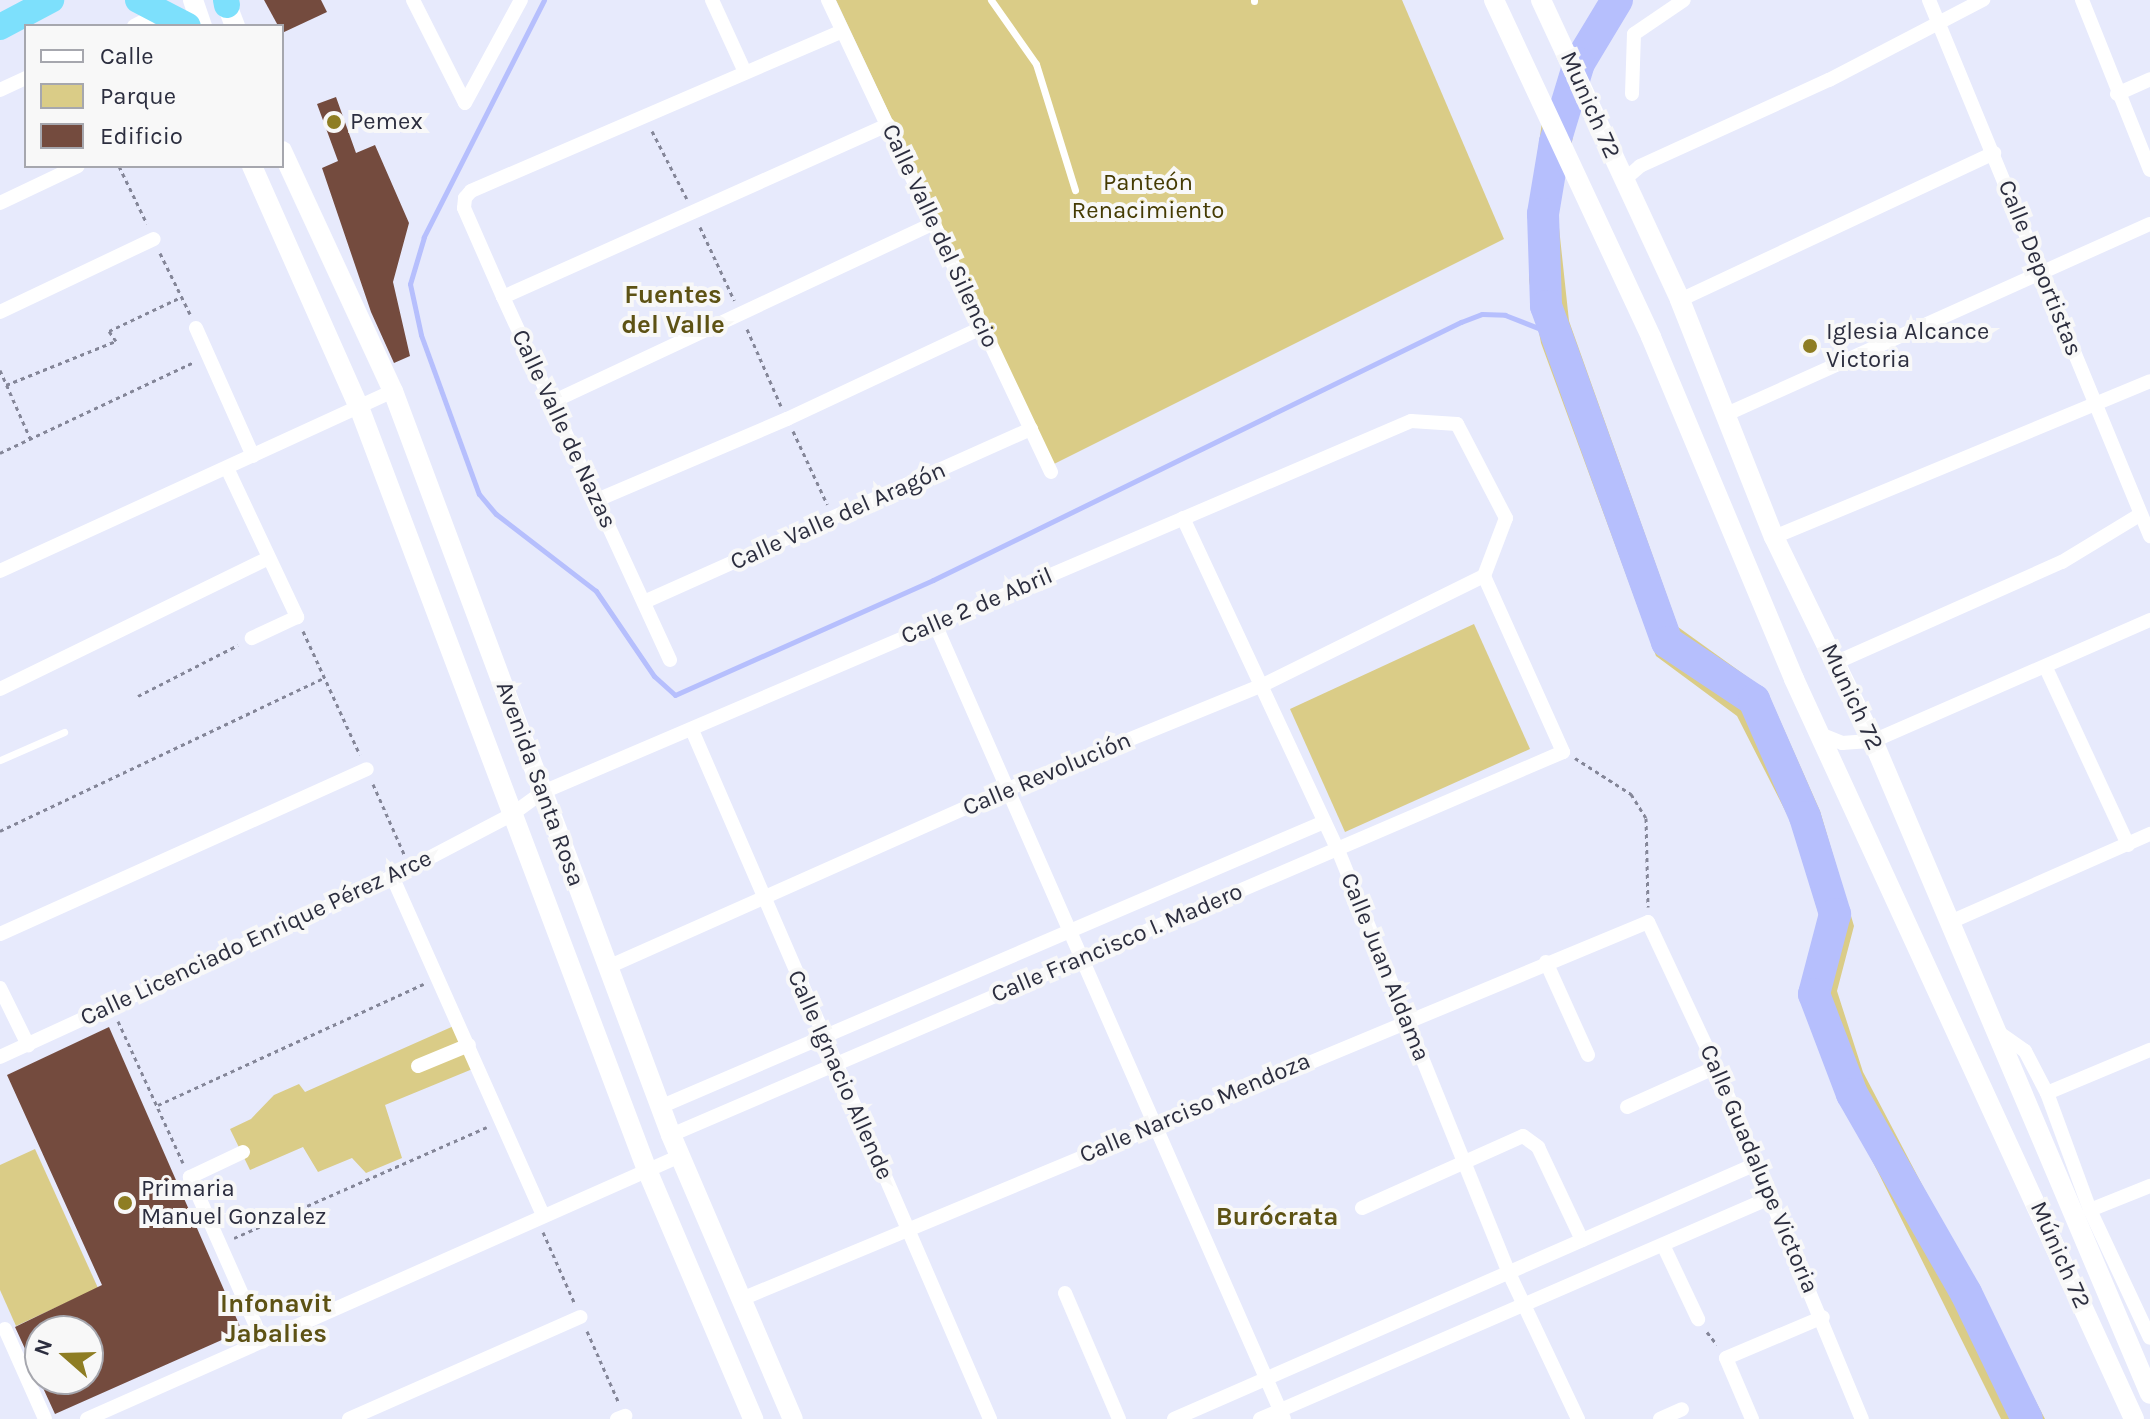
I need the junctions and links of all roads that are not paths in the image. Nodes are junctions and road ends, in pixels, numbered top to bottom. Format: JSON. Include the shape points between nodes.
{"nodes":[{"id":1,"x":51,"y":0,"type":"edge"},
{"id":2,"x":138,"y":0,"type":"edge"},
{"id":3,"x":193,"y":0,"type":"edge"},
{"id":4,"x":413,"y":0,"type":"edge"},
{"id":5,"x":521,"y":0,"type":"edge"},
{"id":6,"x":712,"y":0,"type":"edge"},
{"id":7,"x":828,"y":0,"type":"edge"},
{"id":8,"x":991,"y":0,"type":"edge"},
{"id":9,"x":1494,"y":0,"type":"edge"},
{"id":10,"x":1684,"y":0,"type":"edge"},
{"id":11,"x":1929,"y":0,"type":"edge"},
{"id":12,"x":1983,"y":0,"type":"edge"},
{"id":13,"x":2082,"y":0,"type":"edge"},
{"id":14,"x":1542,"y":2,"type":"edge"},
{"id":15,"x":164,"y":11,"type":"junction"},
{"id":16,"x":1940,"y":20,"type":"junction"},
{"id":17,"x":138,"y":24,"type":"edge"},
{"id":18,"x":185,"y":24,"type":"edge"},
{"id":19,"x":201,"y":24,"type":"edge"},
{"id":20,"x":0,"y":27,"type":"edge"},
{"id":21,"x":842,"y":31,"type":"junction"},
{"id":22,"x":745,"y":72,"type":"junction"},
{"id":23,"x":24,"y":79,"type":"edge"},
{"id":24,"x":2150,"y":79,"type":"edge"},
{"id":25,"x":0,"y":90,"type":"edge"},
{"id":26,"x":1632,"y":94,"type":"dead end"},
{"id":27,"x":2117,"y":94,"type":"junction"},
{"id":28,"x":888,"y":125,"type":"junction"},
{"id":29,"x":1994,"y":153,"type":"junction"},
{"id":30,"x":284,"y":155,"type":"edge"},
{"id":31,"x":74,"y":168,"type":"edge"},
{"id":32,"x":253,"y":168,"type":"edge"},
{"id":33,"x":2150,"y":170,"type":"edge"},
{"id":34,"x":1624,"y":180,"type":"junction"},
{"id":35,"x":1075,"y":190,"type":"dead end"},
{"id":36,"x":0,"y":203,"type":"edge"},
{"id":37,"x":934,"y":223,"type":"junction"},
{"id":38,"x":2150,"y":224,"type":"edge"},
{"id":39,"x":154,"y":239,"type":"road end"},
{"id":40,"x":2042,"y":270,"type":"junction"},
{"id":41,"x":503,"y":297,"type":"junction"},
{"id":42,"x":1680,"y":300,"type":"junction"},
{"id":43,"x":0,"y":312,"type":"edge"},
{"id":44,"x":983,"y":327,"type":"junction"},
{"id":45,"x":196,"y":328,"type":"road end"},
{"id":46,"x":2150,"y":381,"type":"edge"},
{"id":47,"x":393,"y":391,"type":"junction"},
{"id":48,"x":2093,"y":401,"type":"junction"},
{"id":49,"x":552,"y":402,"type":"junction"},
{"id":50,"x":359,"y":407,"type":"junction"},
{"id":51,"x":1729,"y":413,"type":"junction"},
{"id":52,"x":1031,"y":429,"type":"junction"},
{"id":53,"x":253,"y":456,"type":"junction"},
{"id":54,"x":227,"y":468,"type":"junction"},
{"id":55,"x":1051,"y":472,"type":"dead end"},
{"id":56,"x":597,"y":500,"type":"junction"},
{"id":57,"x":2141,"y":514,"type":"junction"},
{"id":58,"x":1183,"y":518,"type":"junction"},
{"id":59,"x":2150,"y":536,"type":"edge"},
{"id":60,"x":1774,"y":537,"type":"junction"},
{"id":61,"x":269,"y":558,"type":"junction"},
{"id":62,"x":0,"y":571,"type":"edge"},
{"id":63,"x":1484,"y":576,"type":"junction"},
{"id":64,"x":644,"y":602,"type":"junction"},
{"id":65,"x":2150,"y":620,"type":"edge"},
{"id":66,"x":935,"y":624,"type":"junction"},
{"id":67,"x":252,"y":638,"type":"road end"},
{"id":68,"x":670,"y":660,"type":"dead end"},
{"id":69,"x":1837,"y":662,"type":"junction"},
{"id":70,"x":2046,"y":668,"type":"junction"},
{"id":71,"x":1261,"y":686,"type":"junction"},
{"id":72,"x":0,"y":689,"type":"edge"},
{"id":73,"x":692,"y":730,"type":"junction"},
{"id":74,"x":64,"y":732,"type":"dead end"},
{"id":75,"x":1820,"y":734,"type":"junction"},
{"id":76,"x":1873,"y":741,"type":"junction"},
{"id":77,"x":0,"y":760,"type":"edge"},
{"id":78,"x":367,"y":769,"type":"road end"},
{"id":79,"x":1008,"y":789,"type":"junction"},
{"id":80,"x":543,"y":792,"type":"junction"},
{"id":81,"x":511,"y":815,"type":"junction"},
{"id":82,"x":1324,"y":822,"type":"junction"},
{"id":83,"x":2150,"y":834,"type":"edge"},
{"id":84,"x":2128,"y":845,"type":"junction"},
{"id":85,"x":1338,"y":850,"type":"junction"},
{"id":86,"x":392,"y":876,"type":"junction"},
{"id":87,"x":764,"y":901,"type":"junction"},
{"id":88,"x":1648,"y":922,"type":"joint"},
{"id":89,"x":1948,"y":923,"type":"junction"},
{"id":90,"x":1070,"y":927,"type":"junction"},
{"id":91,"x":0,"y":934,"type":"edge"},
{"id":92,"x":1082,"y":956,"type":"junction"},
{"id":93,"x":1546,"y":962,"type":"junction"},
{"id":94,"x":608,"y":967,"type":"junction"},
{"id":95,"x":0,"y":988,"type":"edge"},
{"id":96,"x":1406,"y":1019,"type":"junction"},
{"id":97,"x":1994,"y":1030,"type":"junction"},
{"id":98,"x":823,"y":1037,"type":"junction"},
{"id":99,"x":28,"y":1045,"type":"junction"},
{"id":100,"x":469,"y":1045,"type":"junction"},
{"id":101,"x":2150,"y":1050,"type":"edge"},
{"id":102,"x":1588,"y":1055,"type":"dead end"},
{"id":103,"x":0,"y":1057,"type":"edge"},
{"id":104,"x":418,"y":1066,"type":"dead end"},
{"id":105,"x":835,"y":1066,"type":"junction"},
{"id":106,"x":1716,"y":1067,"type":"junction"},
{"id":107,"x":1985,"y":1090,"type":"joint"},
{"id":108,"x":2047,"y":1093,"type":"junction"},
{"id":109,"x":660,"y":1107,"type":"junction"},
{"id":110,"x":1627,"y":1107,"type":"dead end"},
{"id":111,"x":1153,"y":1125,"type":"junction"},
{"id":112,"x":671,"y":1135,"type":"junction"},
{"id":113,"x":243,"y":1152,"type":"dead end"},
{"id":114,"x":680,"y":1156,"type":"junction"},
{"id":115,"x":1464,"y":1162,"type":"junction"},
{"id":116,"x":1756,"y":1164,"type":"junction"},
{"id":117,"x":647,"y":1170,"type":"junction"},
{"id":118,"x":2150,"y":1186,"type":"edge"},
{"id":119,"x":1772,"y":1197,"type":"junction"},
{"id":120,"x":1362,"y":1208,"type":"dead end"},
{"id":121,"x":2090,"y":1210,"type":"junction"},
{"id":122,"x":543,"y":1215,"type":"junction"},
{"id":123,"x":910,"y":1231,"type":"junction"},
{"id":124,"x":1582,"y":1240,"type":"junction"},
{"id":125,"x":1664,"y":1247,"type":"junction"},
{"id":126,"x":1508,"y":1271,"type":"junction"},
{"id":127,"x":1065,"y":1293,"type":"dead end"},
{"id":128,"x":744,"y":1298,"type":"junction"},
{"id":129,"x":1522,"y":1303,"type":"junction"},
{"id":130,"x":580,"y":1317,"type":"dead end"},
{"id":131,"x":1823,"y":1317,"type":"junction"},
{"id":132,"x":1698,"y":1319,"type":"road end"},
{"id":133,"x":5,"y":1329,"type":"dead end"},
{"id":134,"x":2150,"y":1338,"type":"edge"},
{"id":135,"x":263,"y":1342,"type":"junction"},
{"id":136,"x":1268,"y":1380,"type":"junction"},
{"id":137,"x":2150,"y":1394,"type":"edge"},
{"id":138,"x":1682,"y":1409,"type":"dead end"},
{"id":139,"x":115,"y":1414,"type":"edge"},
{"id":140,"x":1282,"y":1415,"type":"edge"},
{"id":141,"x":45,"y":1419,"type":"edge"},
{"id":142,"x":87,"y":1419,"type":"edge"},
{"id":143,"x":349,"y":1419,"type":"edge"},
{"id":144,"x":753,"y":1419,"type":"edge"},
{"id":145,"x":793,"y":1419,"type":"edge"},
{"id":146,"x":990,"y":1419,"type":"edge"},
{"id":147,"x":1119,"y":1419,"type":"edge"},
{"id":148,"x":1174,"y":1419,"type":"edge"},
{"id":149,"x":1260,"y":1419,"type":"edge"},
{"id":150,"x":1578,"y":1419,"type":"edge"},
{"id":151,"x":1660,"y":1419,"type":"edge"},
{"id":152,"x":1752,"y":1419,"type":"edge"},
{"id":153,"x":1862,"y":1419,"type":"edge"},
{"id":154,"x":2134,"y":1419,"type":"edge"}],
"edges":[{"from":1,"to":20,"type":"highway"},
{"from":2,"to":15,"type":"highway"},
{"from":3,"to":19,"type":"main road"},
{"from":4,"to":5,"type":"street","via":[[462,103]]},
{"from":6,"to":22,"type":"street"},
{"from":7,"to":21,"type":"street","name":"Calle Valle del Silencio"},
{"from":8,"to":35,"type":"lane","via":[[1036,64]]},
{"from":9,"to":75,"type":"main road","name":"Munich 72","via":[[1532,72],[1651,337]]},
{"from":10,"to":26,"type":"street","via":[[1634,34]]},
{"from":11,"to":16,"type":"street","name":"Calle Deportistas"},
{"from":12,"to":16,"type":"street"},
{"from":13,"to":27,"type":"street"},
{"from":14,"to":34,"type":"main road","name":"Munich 72"},
{"from":15,"to":17,"type":"street"},
{"from":15,"to":18,"type":"highway"},
{"from":16,"to":29,"type":"street","name":"Calle Deportistas"},
{"from":16,"to":34,"type":"street","via":[[1829,80],[1640,166]]},
{"from":21,"to":22,"type":"street"},
{"from":21,"to":28,"type":"street","name":"Calle Valle del Silencio"},
{"from":22,"to":41,"type":"street","name":"Calle Valle de Nazas","via":[[465,198],[464,208]]},
{"from":23,"to":25,"type":"street"},
{"from":24,"to":27,"type":"street"},
{"from":27,"to":33,"type":"street"},
{"from":28,"to":37,"type":"street","name":"Calle Valle del Silencio"},
{"from":28,"to":41,"type":"street"},
{"from":29,"to":40,"type":"street","name":"Calle Deportistas"},
{"from":29,"to":42,"type":"street"},
{"from":30,"to":47,"type":"main road","name":"Avenida Santa Rosa"},
{"from":31,"to":36,"type":"street"},
{"from":32,"to":50,"type":"main road","name":"Avenida Santa Rosa"},
{"from":34,"to":42,"type":"main road","name":"Munich 72"},
{"from":37,"to":44,"type":"street","name":"Calle Valle del Silencio"},
{"from":37,"to":49,"type":"street"},
{"from":38,"to":40,"type":"street"},
{"from":39,"to":43,"type":"street"},
{"from":40,"to":48,"type":"street","name":"Calle Deportistas"},
{"from":40,"to":51,"type":"street"},
{"from":41,"to":49,"type":"street","name":"Calle Valle de Nazas"},
{"from":42,"to":51,"type":"main road","name":"Munich 72"},
{"from":44,"to":52,"type":"street","name":"Calle Valle del Silencio"},
{"from":44,"to":56,"type":"street"},
{"from":45,"to":53,"type":"street"},
{"from":46,"to":48,"type":"street"},
{"from":47,"to":50,"type":"street"},
{"from":47,"to":80,"type":"main road","name":"Avenida Santa Rosa"},
{"from":48,"to":57,"type":"street","name":"Calle Deportistas"},
{"from":48,"to":60,"type":"street"},
{"from":49,"to":56,"type":"street","name":"Calle Valle de Nazas"},
{"from":50,"to":53,"type":"street"},
{"from":50,"to":81,"type":"main road","name":"Avenida Santa Rosa"},
{"from":51,"to":60,"type":"main road","name":"Munich 72"},
{"from":52,"to":55,"type":"street","name":"Calle Valle del Silencio"},
{"from":52,"to":64,"type":"street","name":"Calle Valle del Aragón"},
{"from":53,"to":54,"type":"street"},
{"from":54,"to":61,"type":"street"},
{"from":54,"to":62,"type":"street"},
{"from":56,"to":64,"type":"street","name":"Calle Valle de Nazas"},
{"from":57,"to":59,"type":"street","name":"Calle Deportistas"},
{"from":57,"to":69,"type":"street","via":[[2062,562]]},
{"from":58,"to":63,"type":"street","name":"Calle 2 de Abril","via":[[1411,421],[1457,424],[1506,518]]},
{"from":58,"to":66,"type":"street","name":"Calle 2 de Abril"},
{"from":58,"to":71,"type":"street","name":"Calle Juan Aldama"},
{"from":60,"to":69,"type":"main road","name":"Munich 72"},
{"from":61,"to":67,"type":"street","via":[[297,617]]},
{"from":61,"to":72,"type":"street"},
{"from":63,"to":71,"type":"street","name":"Calle Revolución"},
{"from":63,"to":85,"type":"street","name":"Calle Francisco I. Madero","via":[[1563,752]]},
{"from":64,"to":68,"type":"street","name":"Calle Valle de Nazas"},
{"from":65,"to":70,"type":"street"},
{"from":66,"to":73,"type":"street","name":"Calle 2 de Abril"},
{"from":66,"to":79,"type":"street"},
{"from":69,"to":76,"type":"main road","name":"Munich 72"},
{"from":70,"to":76,"type":"street"},
{"from":70,"to":84,"type":"street"},
{"from":71,"to":79,"type":"street","name":"Calle Revolución"},
{"from":71,"to":82,"type":"street","name":"Calle Juan Aldama"},
{"from":73,"to":80,"type":"street","name":"Calle 2 de Abril"},
{"from":73,"to":87,"type":"street","name":"Calle Ignacio Allende"},
{"from":74,"to":77,"type":"lane"},
{"from":75,"to":76,"type":"street","via":[[1842,743]]},
{"from":75,"to":107,"type":"main road","name":"Munich 72"},
{"from":76,"to":89,"type":"main road","name":"Munich 72"},
{"from":78,"to":91,"type":"street"},
{"from":79,"to":87,"type":"street","name":"Calle Revolución"},
{"from":79,"to":90,"type":"street"},
{"from":80,"to":81,"type":"street","name":"Calle Licenciado Enrique Pérez Arce"},
{"from":80,"to":94,"type":"main road","name":"Avenida Santa Rosa"},
{"from":81,"to":86,"type":"street","name":"Calle Licenciado Enrique Pérez Arce"},
{"from":81,"to":117,"type":"main road","name":"Avenida Santa Rosa"},
{"from":82,"to":85,"type":"street","name":"Calle Juan Aldama"},
{"from":82,"to":90,"type":"street","name":"Calle Francisco I. Madero"},
{"from":83,"to":84,"type":"street"},
{"from":84,"to":89,"type":"street"},
{"from":85,"to":92,"type":"street","name":"Calle Francisco I. Madero"},
{"from":85,"to":96,"type":"street","name":"Calle Juan Aldama"},
{"from":86,"to":99,"type":"street","name":"Calle Licenciado Enrique Pérez Arce"},
{"from":86,"to":100,"type":"street"},
{"from":87,"to":94,"type":"street","name":"Calle Revolución"},
{"from":87,"to":98,"type":"street","name":"Calle Ignacio Allende"},
{"from":88,"to":93,"type":"street","name":"Calle Narciso Mendoza"},
{"from":88,"to":106,"type":"street","name":"Calle Guadalupe Victoria"},
{"from":89,"to":97,"type":"main road","name":"Munich 72"},
{"from":90,"to":92,"type":"street"},
{"from":90,"to":98,"type":"street","name":"Calle Francisco I. Madero"},
{"from":92,"to":105,"type":"street","name":"Calle Francisco I. Madero"},
{"from":92,"to":111,"type":"street"},
{"from":93,"to":96,"type":"street","name":"Calle Narciso Mendoza"},
{"from":93,"to":102,"type":"street"},
{"from":94,"to":109,"type":"main road","name":"Avenida Santa Rosa"},
{"from":95,"to":99,"type":"street"},
{"from":96,"to":111,"type":"street","name":"Calle Narciso Mendoza"},
{"from":96,"to":115,"type":"street","name":"Calle Juan Aldama"},
{"from":97,"to":108,"type":"street","via":[[2025,1051]]},
{"from":97,"to":137,"type":"main road","name":"Munich 72"},
{"from":98,"to":105,"type":"street","name":"Calle Ignacio Allende"},
{"from":98,"to":109,"type":"street","name":"Calle Francisco I. Madero"},
{"from":99,"to":103,"type":"street","name":"Calle Licenciado Enrique Pérez Arce"},
{"from":100,"to":104,"type":"street"},
{"from":100,"to":122,"type":"street"},
{"from":101,"to":108,"type":"street"},
{"from":105,"to":112,"type":"street","name":"Calle Francisco I. Madero"},
{"from":105,"to":123,"type":"street","name":"Calle Ignacio Allende"},
{"from":106,"to":110,"type":"street"},
{"from":106,"to":116,"type":"street","name":"Calle Guadalupe Victoria"},
{"from":107,"to":154,"type":"main road","name":"Múnich 72"},
{"from":108,"to":121,"type":"street"},
{"from":109,"to":112,"type":"main road","name":"Avenida Santa Rosa"},
{"from":111,"to":123,"type":"street","name":"Calle Narciso Mendoza"},
{"from":111,"to":136,"type":"street"},
{"from":112,"to":114,"type":"main road","name":"Avenida Santa Rosa"},
{"from":113,"to":135,"type":"street","via":[[190,1177]]},
{"from":114,"to":117,"type":"street"},
{"from":114,"to":128,"type":"main road","name":"Avenida Santa Rosa"},
{"from":115,"to":120,"type":"street"},
{"from":115,"to":124,"type":"street","via":[[1512,1138],[1531,1140]]},
{"from":115,"to":126,"type":"street","name":"Calle Juan Aldama"},
{"from":116,"to":119,"type":"street","name":"Calle Guadalupe Victoria"},
{"from":116,"to":124,"type":"street"},
{"from":117,"to":122,"type":"street"},
{"from":117,"to":144,"type":"main road","name":"Avenida Santa Rosa"},
{"from":118,"to":121,"type":"street"},
{"from":119,"to":125,"type":"street"},
{"from":119,"to":131,"type":"street","name":"Calle Guadalupe Victoria"},
{"from":121,"to":134,"type":"street"},
{"from":122,"to":135,"type":"street"},
{"from":123,"to":128,"type":"street","name":"Calle Narciso Mendoza"},
{"from":123,"to":146,"type":"street","name":"Calle Ignacio Allende"},
{"from":124,"to":126,"type":"street"},
{"from":125,"to":129,"type":"street"},
{"from":125,"to":132,"type":"street"},
{"from":126,"to":129,"type":"street","name":"Calle Juan Aldama"},
{"from":126,"to":136,"type":"street"},
{"from":127,"to":147,"type":"street"},
{"from":128,"to":145,"type":"main road","name":"Avenida Santa Rosa"},
{"from":129,"to":140,"type":"street"},
{"from":129,"to":150,"type":"street","name":"Calle Juan Aldama"},
{"from":130,"to":143,"type":"street"},
{"from":131,"to":152,"type":"street","via":[[1726,1358]]},
{"from":131,"to":153,"type":"street","name":"Calle Guadalupe Victoria"},
{"from":133,"to":141,"type":"street"},
{"from":135,"to":139,"type":"street"},
{"from":136,"to":140,"type":"street"},
{"from":136,"to":148,"type":"street"},
{"from":138,"to":151,"type":"street"},
{"from":139,"to":142,"type":"street"},
{"from":140,"to":149,"type":"street"}]}
